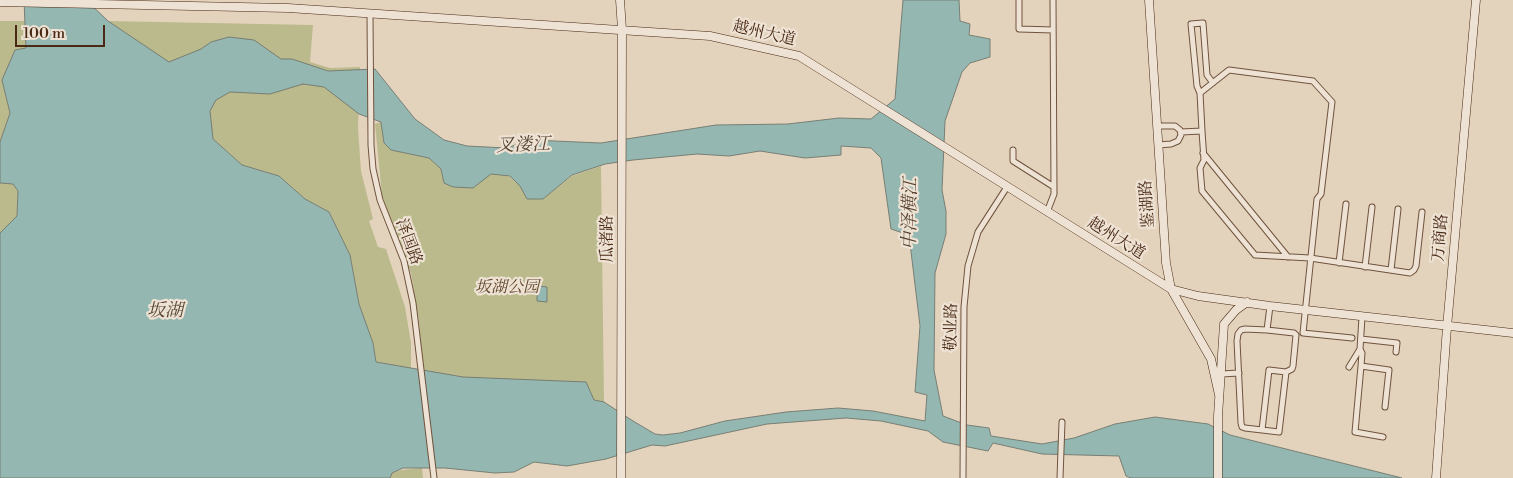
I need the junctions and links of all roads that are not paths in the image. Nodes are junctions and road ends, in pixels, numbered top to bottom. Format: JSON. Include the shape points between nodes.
{"nodes":[{"id":1,"x":620,"y":0,"type":"edge"},
{"id":2,"x":1019,"y":0,"type":"edge"},
{"id":3,"x":1053,"y":0,"type":"edge"},
{"id":4,"x":1149,"y":0,"type":"edge"},
{"id":5,"x":1476,"y":0,"type":"edge"},
{"id":6,"x":0,"y":2,"type":"edge"},
{"id":7,"x":370,"y":14,"type":"junction"},
{"id":8,"x":622,"y":29,"type":"junction"},
{"id":9,"x":1053,"y":30,"type":"junction"},
{"id":10,"x":1213,"y":83,"type":"junction"},
{"id":11,"x":1200,"y":93,"type":"junction"},
{"id":12,"x":1157,"y":126,"type":"junction"},
{"id":13,"x":1202,"y":131,"type":"junction"},
{"id":14,"x":1181,"y":132,"type":"junction"},
{"id":15,"x":1158,"y":145,"type":"junction"},
{"id":16,"x":1013,"y":150,"type":"dead end"},
{"id":17,"x":1203,"y":153,"type":"junction"},
{"id":18,"x":1007,"y":187,"type":"junction"},
{"id":19,"x":1054,"y":187,"type":"junction"},
{"id":20,"x":1346,"y":204,"type":"dead end"},
{"id":21,"x":1372,"y":207,"type":"dead end"},
{"id":22,"x":1398,"y":209,"type":"dead end"},
{"id":23,"x":1047,"y":212,"type":"junction"},
{"id":24,"x":1422,"y":212,"type":"dead end"},
{"id":25,"x":1288,"y":257,"type":"junction"},
{"id":26,"x":1310,"y":258,"type":"junction"},
{"id":27,"x":1340,"y":263,"type":"junction"},
{"id":28,"x":1365,"y":267,"type":"junction"},
{"id":29,"x":1391,"y":270,"type":"junction"},
{"id":30,"x":1170,"y":289,"type":"junction"},
{"id":31,"x":1247,"y":302,"type":"junction"},
{"id":32,"x":1270,"y":306,"type":"junction"},
{"id":33,"x":1304,"y":310,"type":"junction"},
{"id":34,"x":1362,"y":316,"type":"junction"},
{"id":35,"x":1447,"y":327,"type":"junction"},
{"id":36,"x":1268,"y":330,"type":"junction"},
{"id":37,"x":1513,"y":333,"type":"edge"},
{"id":38,"x":1352,"y":338,"type":"dead end"},
{"id":39,"x":1360,"y":339,"type":"junction"},
{"id":40,"x":1360,"y":349,"type":"junction"},
{"id":41,"x":1396,"y":352,"type":"dead end"},
{"id":42,"x":1361,"y":366,"type":"junction"},
{"id":43,"x":1349,"y":368,"type":"dead end"},
{"id":44,"x":1286,"y":372,"type":"junction"},
{"id":45,"x":1239,"y":373,"type":"junction"},
{"id":46,"x":1221,"y":374,"type":"junction"},
{"id":47,"x":1219,"y":395,"type":"junction"},
{"id":48,"x":1385,"y":406,"type":"dead end"},
{"id":49,"x":1062,"y":422,"type":"dead end"},
{"id":50,"x":1262,"y":430,"type":"junction"},
{"id":51,"x":1383,"y":437,"type":"dead end"},
{"id":52,"x":434,"y":478,"type":"edge"},
{"id":53,"x":621,"y":478,"type":"edge"},
{"id":54,"x":963,"y":478,"type":"edge"},
{"id":55,"x":1060,"y":478,"type":"edge"},
{"id":56,"x":1218,"y":478,"type":"edge"},
{"id":57,"x":1436,"y":478,"type":"edge"}],
"edges":[{"from":1,"to":8,"type":"street","name":"瓜渚路"},
{"from":2,"to":9,"type":"street","via":[[1019,29]]},
{"from":3,"to":9,"type":"street"},
{"from":4,"to":12,"type":"street","name":"鉴湖路"},
{"from":5,"to":35,"type":"street","name":"万商路"},
{"from":6,"to":7,"type":"street","name":"越州大道","via":[[288,8]]},
{"from":7,"to":8,"type":"street","name":"越州大道"},
{"from":7,"to":52,"type":"street","name":"泽国路","via":[[370,145],[383,209],[404,260],[413,303]]},
{"from":8,"to":18,"type":"street","name":"越州大道","via":[[710,36],[799,56]]},
{"from":8,"to":53,"type":"street","name":"瓜渚路"},
{"from":9,"to":19,"type":"street"},
{"from":10,"to":11,"type":"street"},
{"from":10,"to":11,"type":"street","via":[[1207,75],[1203,23],[1191,24]]},
{"from":10,"to":26,"type":"street","via":[[1229,70],[1313,81],[1332,102]]},
{"from":11,"to":13,"type":"street"},
{"from":12,"to":14,"type":"street","via":[[1175,126]]},
{"from":12,"to":15,"type":"street","name":"鉴湖路"},
{"from":13,"to":14,"type":"street"},
{"from":13,"to":17,"type":"street"},
{"from":14,"to":15,"type":"street","via":[[1178,141]]},
{"from":15,"to":30,"type":"street","name":"鉴湖路"},
{"from":16,"to":19,"type":"street","via":[[1013,162]]},
{"from":17,"to":25,"type":"street"},
{"from":17,"to":25,"type":"street","via":[[1200,168],[1202,191],[1255,255]]},
{"from":18,"to":23,"type":"street","name":"越州大道"},
{"from":18,"to":54,"type":"street","name":"敬业路","via":[[978,232],[968,266],[964,306]]},
{"from":19,"to":23,"type":"street"},
{"from":20,"to":27,"type":"street"},
{"from":21,"to":28,"type":"street"},
{"from":22,"to":29,"type":"street"},
{"from":23,"to":30,"type":"street","name":"越州大道"},
{"from":24,"to":29,"type":"street","via":[[1414,270],[1406,273]]},
{"from":25,"to":26,"type":"street"},
{"from":26,"to":27,"type":"street"},
{"from":26,"to":33,"type":"street"},
{"from":27,"to":28,"type":"street"},
{"from":28,"to":29,"type":"street"},
{"from":30,"to":31,"type":"street","name":"越州大道"},
{"from":30,"to":47,"type":"street","name":"鉴湖路","via":[[1211,359]]},
{"from":31,"to":32,"type":"street","name":"越州大道"},
{"from":31,"to":46,"type":"street","via":[[1224,324]]},
{"from":32,"to":33,"type":"street","name":"越州大道"},
{"from":32,"to":36,"type":"street"},
{"from":33,"to":34,"type":"street","name":"越州大道"},
{"from":33,"to":38,"type":"street","via":[[1303,333]]},
{"from":34,"to":35,"type":"street","name":"越州大道"},
{"from":34,"to":39,"type":"street"},
{"from":35,"to":37,"type":"street","name":"越州大道"},
{"from":35,"to":57,"type":"street","name":"万商路"},
{"from":36,"to":44,"type":"street","via":[[1296,335],[1293,366]]},
{"from":36,"to":45,"type":"street","via":[[1241,330],[1237,341]]},
{"from":39,"to":40,"type":"street"},
{"from":39,"to":41,"type":"street","via":[[1396,343]]},
{"from":40,"to":42,"type":"street"},
{"from":40,"to":43,"type":"street"},
{"from":42,"to":48,"type":"street","via":[[1389,370]]},
{"from":42,"to":51,"type":"street","via":[[1354,432]]},
{"from":44,"to":50,"type":"street","via":[[1279,432]]},
{"from":44,"to":50,"type":"street","via":[[1269,370]]},
{"from":45,"to":46,"type":"street"},
{"from":45,"to":50,"type":"street","via":[[1242,427]]},
{"from":46,"to":47,"type":"street"},
{"from":47,"to":56,"type":"street"},
{"from":49,"to":55,"type":"street"}]}
